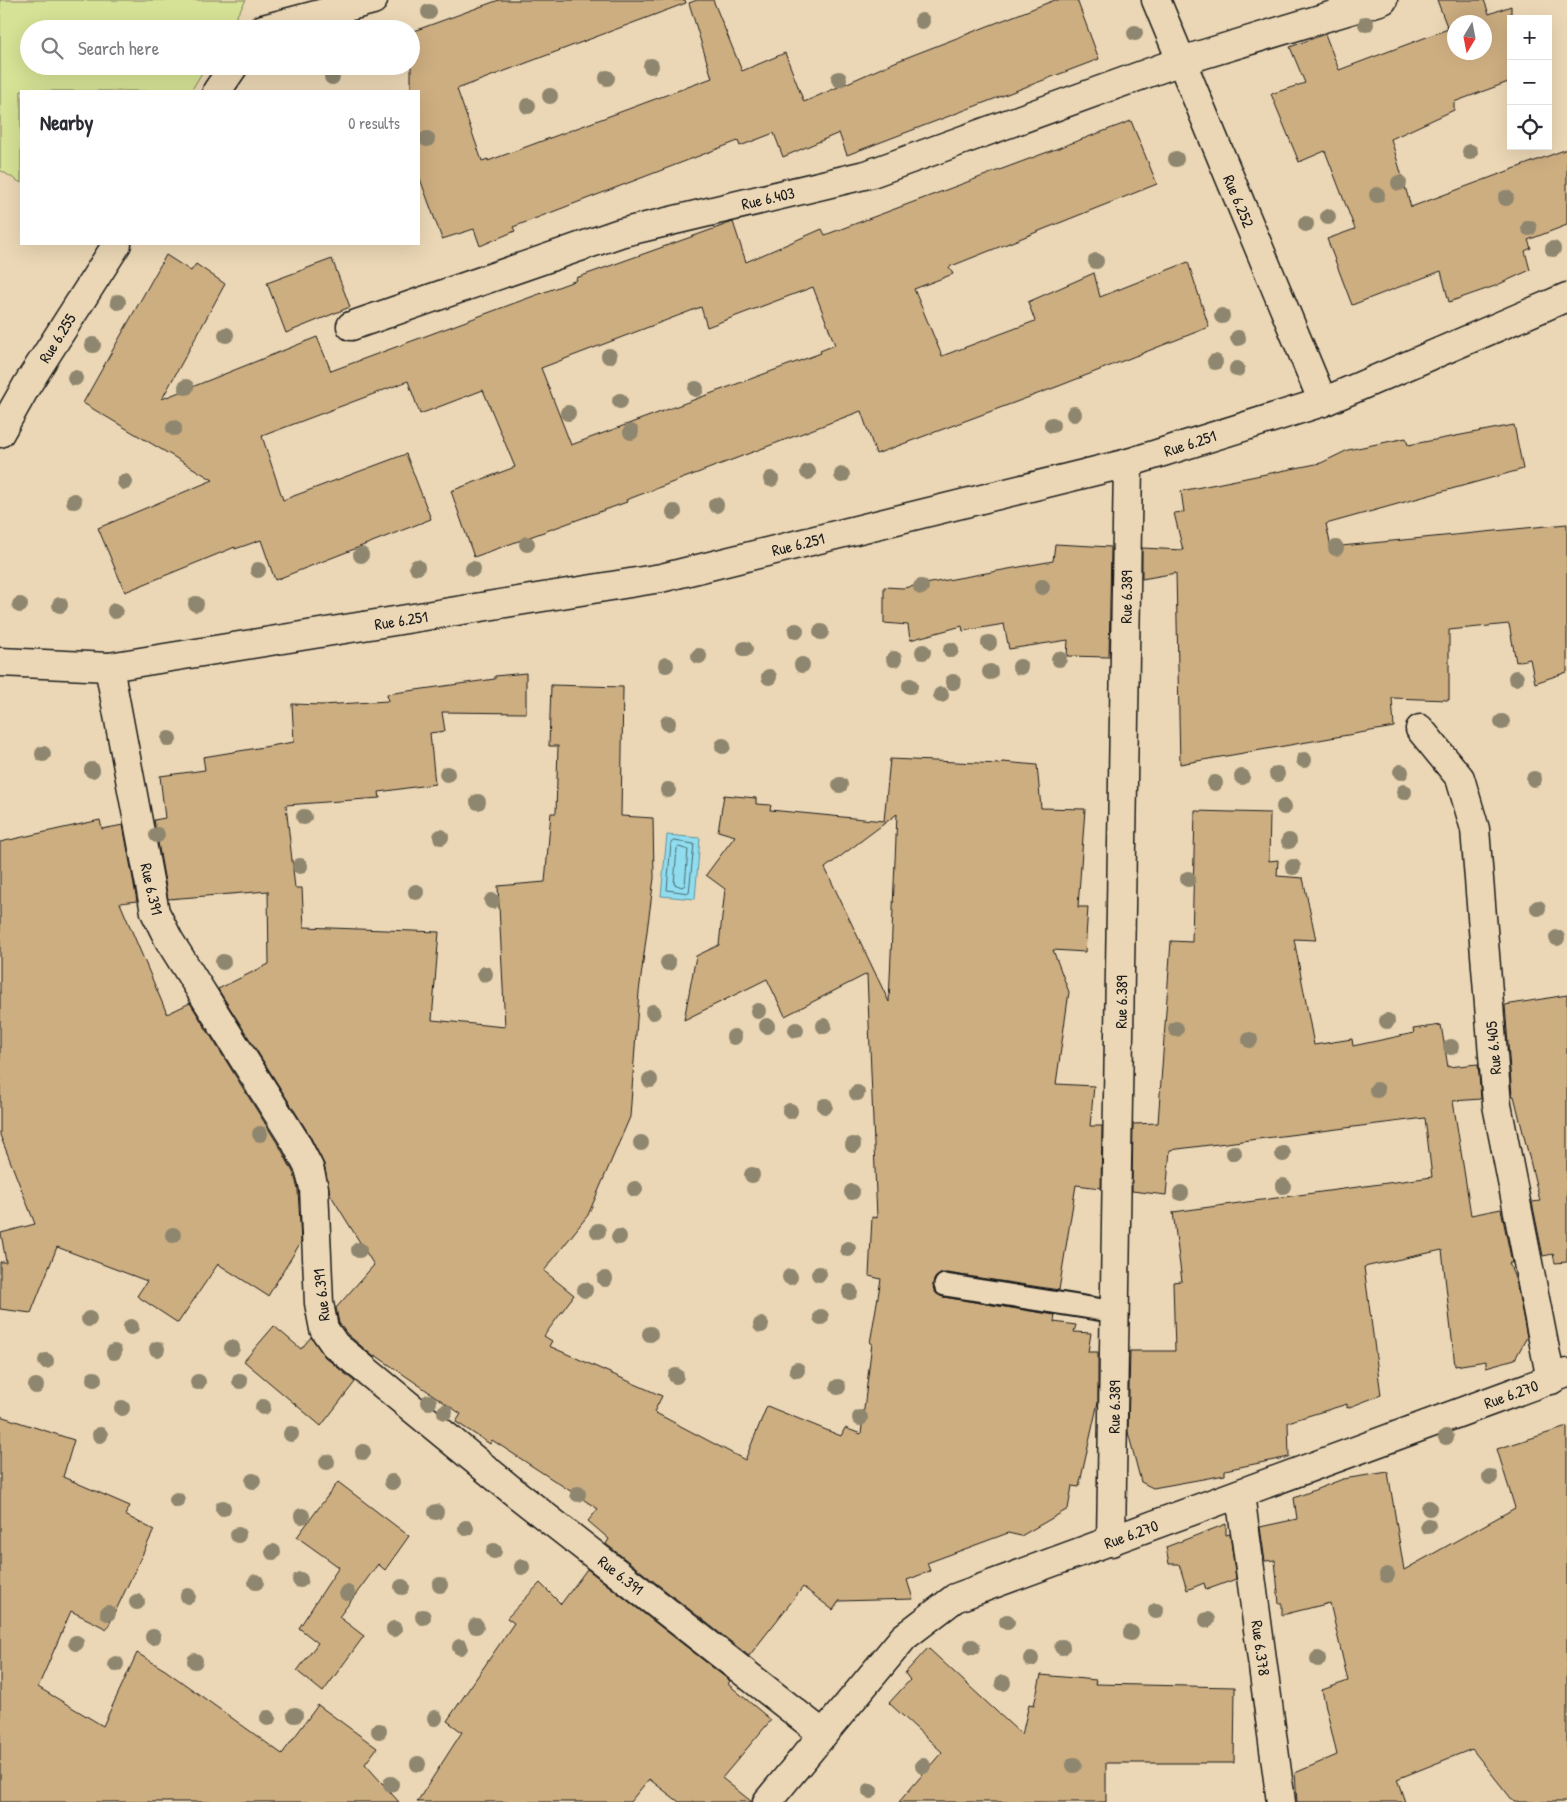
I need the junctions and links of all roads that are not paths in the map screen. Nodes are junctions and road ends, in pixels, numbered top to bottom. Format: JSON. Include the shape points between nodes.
{"nodes":[{"id":1,"x":374,"y":0,"type":"edge"},
{"id":2,"x":1156,"y":0,"type":"edge"},
{"id":3,"x":1383,"y":0,"type":"edge"},
{"id":4,"x":297,"y":20,"type":"edge"},
{"id":5,"x":1181,"y":61,"type":"junction"},
{"id":6,"x":228,"y":75,"type":"edge"},
{"id":7,"x":218,"y":90,"type":"edge"},
{"id":8,"x":115,"y":245,"type":"edge"},
{"id":9,"x":1567,"y":298,"type":"edge"},
{"id":10,"x":352,"y":326,"type":"dead end"},
{"id":11,"x":1323,"y":402,"type":"junction"},
{"id":12,"x":0,"y":433,"type":"edge"},
{"id":13,"x":1128,"y":463,"type":"junction"},
{"id":14,"x":0,"y":662,"type":"edge"},
{"id":15,"x":109,"y":667,"type":"junction"},
{"id":16,"x":1420,"y":729,"type":"dead end"},
{"id":17,"x":945,"y":1285,"type":"dead end"},
{"id":18,"x":1116,"y":1312,"type":"junction"},
{"id":19,"x":1559,"y":1376,"type":"edge"},
{"id":20,"x":1240,"y":1494,"type":"junction"},
{"id":21,"x":1111,"y":1542,"type":"junction"},
{"id":22,"x":823,"y":1734,"type":"junction"},
{"id":23,"x":767,"y":1802,"type":"edge"},
{"id":24,"x":1282,"y":1802,"type":"edge"}],
"edges":[{"from":1,"to":4,"type":"street"},
{"from":2,"to":5,"type":"street","name":"Rue 6.252"},
{"from":3,"to":5,"type":"street","name":"Rue 6.403"},
{"from":5,"to":10,"type":"street","name":"Rue 6.403","via":[[869,174],[620,233]]},
{"from":5,"to":11,"type":"street","name":"Rue 6.252"},
{"from":6,"to":7,"type":"street"},
{"from":8,"to":12,"type":"street","name":"Rue 6.255","via":[[26,385]]},
{"from":9,"to":11,"type":"street","name":"Rue 6.251"},
{"from":11,"to":13,"type":"street","name":"Rue 6.251"},
{"from":13,"to":15,"type":"street","name":"Rue 6.251","via":[[661,578]]},
{"from":13,"to":18,"type":"street","name":"Rue 6.389"},
{"from":14,"to":15,"type":"street","name":"Rue 6.251"},
{"from":15,"to":22,"type":"street","name":"Rue 6.391","via":[[155,912],[309,1168],[314,1188],[319,1303],[324,1329],[335,1345],[514,1492]]},
{"from":16,"to":19,"type":"street","name":"Rue 6.405","via":[[1460,778],[1476,829],[1497,1105]]},
{"from":17,"to":18,"type":"lane"},
{"from":18,"to":21,"type":"street","name":"Rue 6.389"},
{"from":19,"to":20,"type":"street","name":"Rue 6.270"},
{"from":20,"to":21,"type":"street","name":"Rue 6.270"},
{"from":20,"to":24,"type":"street","name":"Rue 6.378"},
{"from":21,"to":22,"type":"street","name":"Rue 6.270","via":[[955,1598],[904,1637]]},
{"from":22,"to":23,"type":"street","name":"Rue 6.270"}]}
